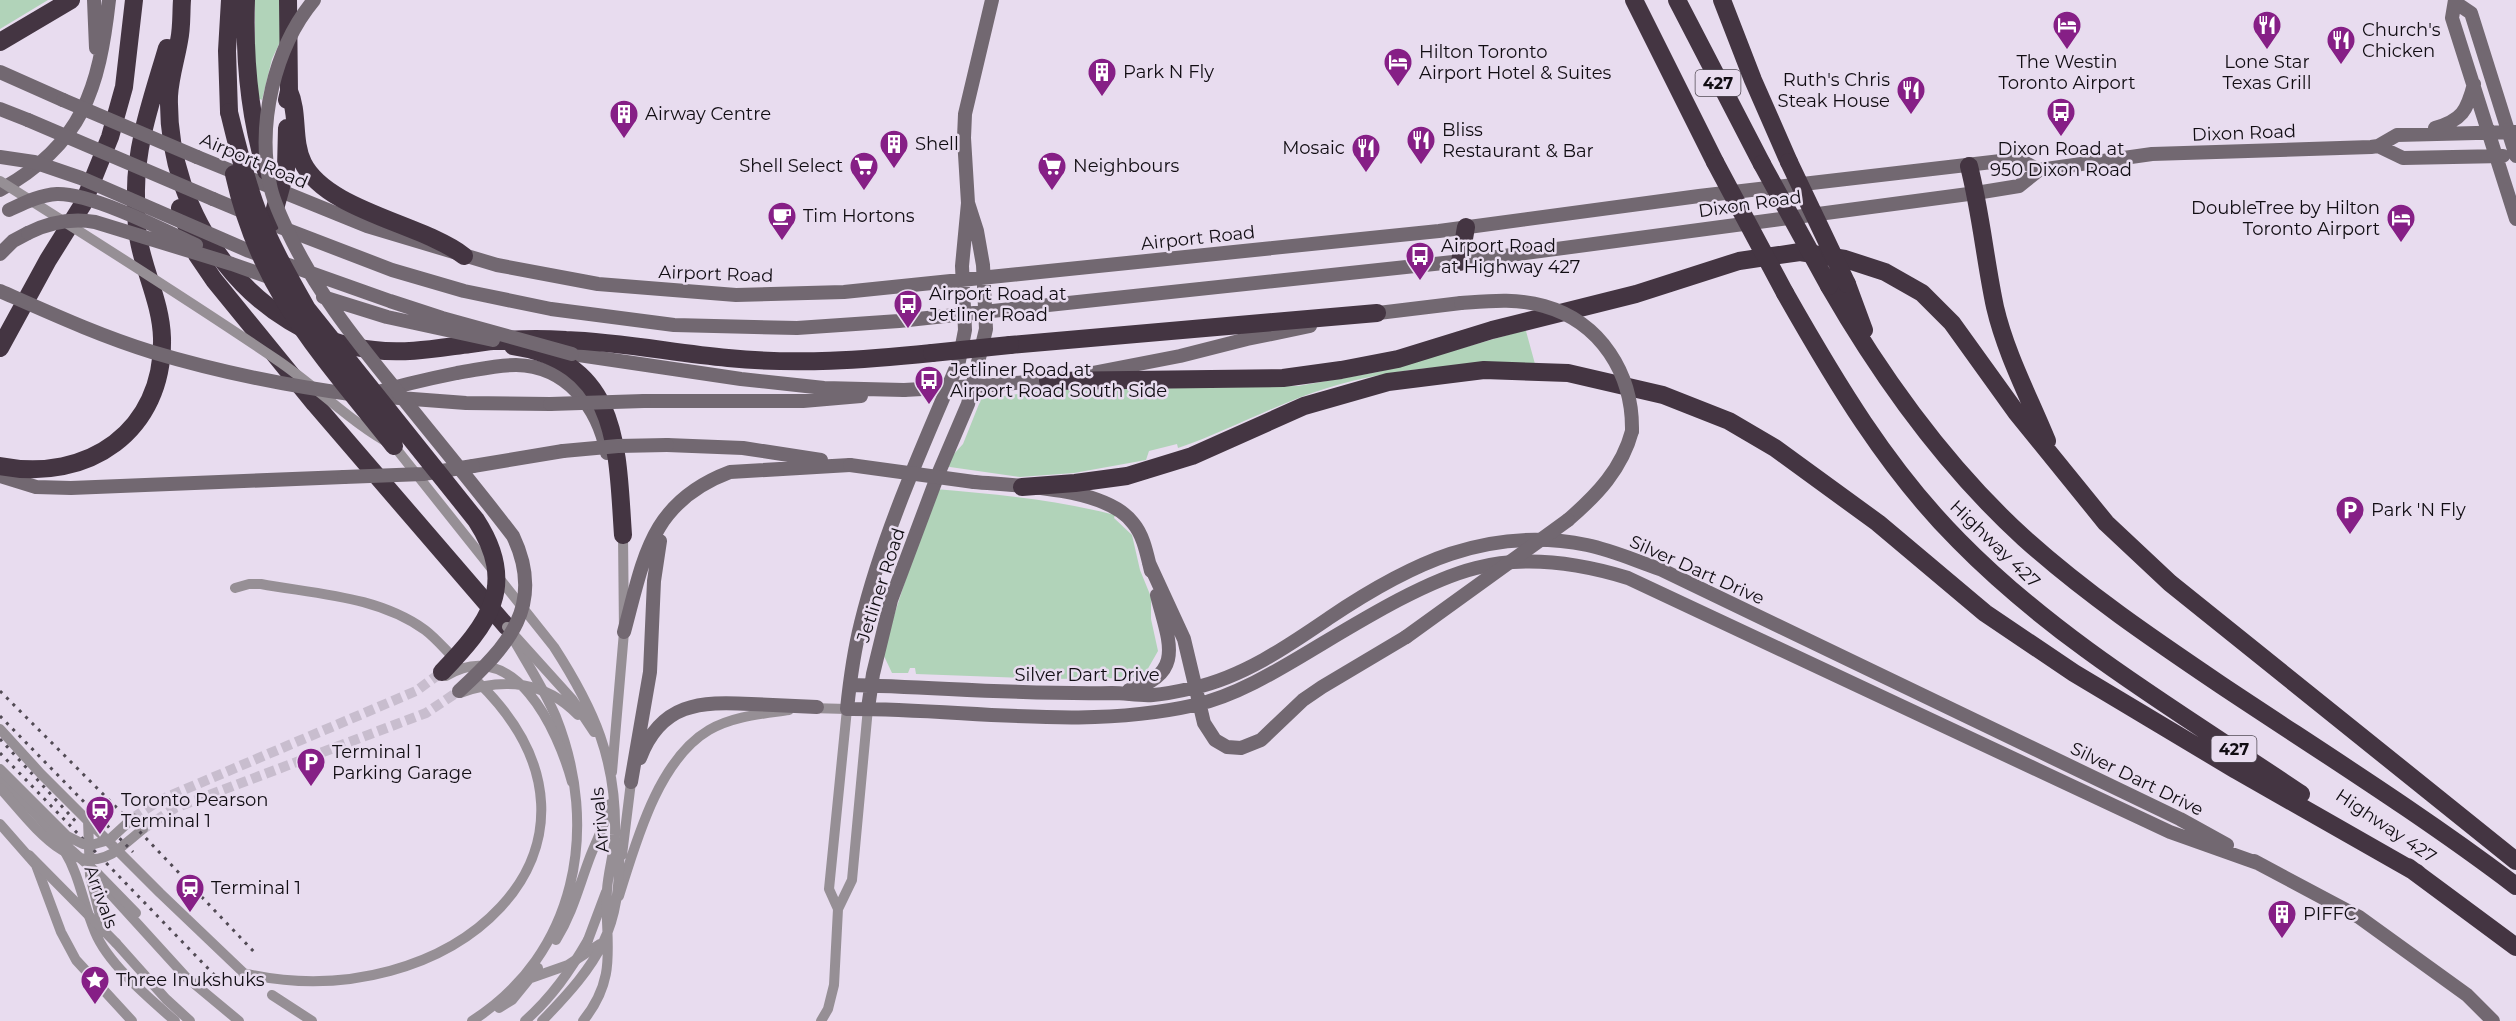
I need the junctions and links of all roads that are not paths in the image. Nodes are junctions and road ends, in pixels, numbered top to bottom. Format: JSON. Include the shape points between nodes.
{"nodes":[{"id":1,"x":71,"y":0,"type":"edge"},
{"id":2,"x":94,"y":0,"type":"edge"},
{"id":3,"x":109,"y":0,"type":"edge"},
{"id":4,"x":134,"y":0,"type":"edge"},
{"id":5,"x":182,"y":0,"type":"edge"},
{"id":6,"x":230,"y":0,"type":"edge"},
{"id":7,"x":246,"y":0,"type":"edge"},
{"id":8,"x":288,"y":0,"type":"edge"},
{"id":9,"x":314,"y":0,"type":"edge"},
{"id":10,"x":992,"y":0,"type":"edge"},
{"id":11,"x":1634,"y":0,"type":"edge"},
{"id":12,"x":1677,"y":0,"type":"edge"},
{"id":13,"x":1722,"y":0,"type":"edge"},
{"id":14,"x":2455,"y":2,"type":"edge"},
{"id":15,"x":0,"y":42,"type":"edge"},
{"id":16,"x":0,"y":72,"type":"edge"},
{"id":17,"x":95,"y":83,"type":"junction"},
{"id":18,"x":2474,"y":84,"type":"junction"},
{"id":19,"x":289,"y":91,"type":"junction"},
{"id":20,"x":170,"y":95,"type":"junction"},
{"id":21,"x":0,"y":109,"type":"edge"},
{"id":22,"x":230,"y":112,"type":"junction"},
{"id":23,"x":2489,"y":132,"type":"junction"},
{"id":24,"x":2512,"y":132,"type":"edge"},
{"id":25,"x":2419,"y":133,"type":"junction"},
{"id":26,"x":2378,"y":146,"type":"junction"},
{"id":27,"x":2496,"y":156,"type":"junction"},
{"id":28,"x":2516,"y":156,"type":"edge"},
{"id":29,"x":0,"y":157,"type":"edge"},
{"id":30,"x":1969,"y":166,"type":"junction"},
{"id":31,"x":2039,"y":170,"type":"junction"},
{"id":32,"x":0,"y":181,"type":"edge"},
{"id":33,"x":275,"y":188,"type":"junction"},
{"id":34,"x":0,"y":190,"type":"edge"},
{"id":35,"x":1976,"y":193,"type":"junction"},
{"id":36,"x":968,"y":203,"type":"junction"},
{"id":37,"x":4,"y":213,"type":"edge"},
{"id":38,"x":2516,"y":219,"type":"edge"},
{"id":39,"x":271,"y":223,"type":"junction"},
{"id":40,"x":1466,"y":227,"type":"junction"},
{"id":41,"x":0,"y":254,"type":"edge"},
{"id":42,"x":464,"y":256,"type":"junction"},
{"id":43,"x":48,"y":260,"type":"junction"},
{"id":44,"x":1461,"y":262,"type":"junction"},
{"id":45,"x":232,"y":264,"type":"junction"},
{"id":46,"x":984,"y":278,"type":"junction"},
{"id":47,"x":962,"y":281,"type":"junction"},
{"id":48,"x":1838,"y":285,"type":"junction"},
{"id":49,"x":0,"y":291,"type":"edge"},
{"id":50,"x":985,"y":312,"type":"junction"},
{"id":51,"x":1377,"y":313,"type":"junction"},
{"id":52,"x":964,"y":314,"type":"junction"},
{"id":53,"x":0,"y":324,"type":"edge"},
{"id":54,"x":472,"y":343,"type":"junction"},
{"id":55,"x":0,"y":348,"type":"edge"},
{"id":56,"x":572,"y":354,"type":"junction"},
{"id":57,"x":1048,"y":381,"type":"junction"},
{"id":58,"x":904,"y":390,"type":"junction"},
{"id":59,"x":365,"y":396,"type":"junction"},
{"id":60,"x":394,"y":446,"type":"junction"},
{"id":61,"x":2052,"y":454,"type":"junction"},
{"id":62,"x":850,"y":465,"type":"junction"},
{"id":63,"x":0,"y":466,"type":"edge"},
{"id":64,"x":0,"y":476,"type":"edge"},
{"id":65,"x":22,"y":477,"type":"junction"},
{"id":66,"x":1022,"y":487,"type":"junction"},
{"id":67,"x":675,"y":504,"type":"junction"},
{"id":68,"x":623,"y":535,"type":"junction"},
{"id":69,"x":1149,"y":563,"type":"junction"},
{"id":70,"x":235,"y":588,"type":"dead end"},
{"id":71,"x":869,"y":594,"type":"junction"},
{"id":72,"x":891,"y":600,"type":"junction"},
{"id":73,"x":507,"y":627,"type":"junction"},
{"id":74,"x":624,"y":632,"type":"junction"},
{"id":75,"x":443,"y":674,"type":"joint"},
{"id":76,"x":1892,"y":681,"type":"junction"},
{"id":77,"x":850,"y":685,"type":"junction"},
{"id":78,"x":871,"y":685,"type":"junction"},
{"id":79,"x":1196,"y":688,"type":"junction"},
{"id":80,"x":459,"y":692,"type":"joint"},
{"id":81,"x":1116,"y":693,"type":"junction"},
{"id":82,"x":1883,"y":698,"type":"junction"},
{"id":83,"x":1199,"y":704,"type":"junction"},
{"id":84,"x":817,"y":707,"type":"junction"},
{"id":85,"x":847,"y":708,"type":"junction"},
{"id":86,"x":868,"y":708,"type":"junction"},
{"id":87,"x":0,"y":729,"type":"edge"},
{"id":88,"x":0,"y":769,"type":"edge"},
{"id":89,"x":0,"y":777,"type":"edge"},
{"id":90,"x":611,"y":779,"type":"junction"},
{"id":91,"x":572,"y":782,"type":"junction"},
{"id":92,"x":631,"y":782,"type":"junction"},
{"id":93,"x":0,"y":788,"type":"edge"},
{"id":94,"x":610,"y":804,"type":"junction"},
{"id":95,"x":133,"y":818,"type":"tunnel mouth"},
{"id":96,"x":88,"y":820,"type":"junction"},
{"id":97,"x":0,"y":824,"type":"edge"},
{"id":98,"x":143,"y":829,"type":"tunnel mouth"},
{"id":99,"x":50,"y":831,"type":"junction"},
{"id":100,"x":29,"y":855,"type":"junction"},
{"id":101,"x":2516,"y":861,"type":"edge"},
{"id":102,"x":2260,"y":864,"type":"junction"},
{"id":103,"x":90,"y":869,"type":"junction"},
{"id":104,"x":621,"y":870,"type":"junction"},
{"id":105,"x":2417,"y":873,"type":"junction"},
{"id":106,"x":531,"y":881,"type":"dead end"},
{"id":107,"x":2516,"y":886,"type":"edge"},
{"id":108,"x":607,"y":888,"type":"junction"},
{"id":109,"x":838,"y":909,"type":"junction"},
{"id":110,"x":615,"y":910,"type":"junction"},
{"id":111,"x":600,"y":944,"type":"junction"},
{"id":112,"x":2516,"y":947,"type":"edge"},
{"id":113,"x":243,"y":973,"type":"junction"},
{"id":114,"x":531,"y":978,"type":"junction"},
{"id":115,"x":309,"y":1003,"type":"dead end"},
{"id":116,"x":132,"y":1021,"type":"edge"},
{"id":117,"x":176,"y":1021,"type":"edge"},
{"id":118,"x":190,"y":1021,"type":"edge"},
{"id":119,"x":239,"y":1021,"type":"edge"},
{"id":120,"x":247,"y":1021,"type":"edge"},
{"id":121,"x":312,"y":1021,"type":"edge"},
{"id":122,"x":472,"y":1021,"type":"edge"},
{"id":123,"x":480,"y":1021,"type":"edge"},
{"id":124,"x":525,"y":1021,"type":"edge"},
{"id":125,"x":540,"y":1021,"type":"edge"},
{"id":126,"x":583,"y":1021,"type":"edge"},
{"id":127,"x":821,"y":1021,"type":"edge"},
{"id":128,"x":2493,"y":1021,"type":"edge"}],
"edges":[{"from":1,"to":15,"type":"highway"},
{"from":2,"to":17,"type":"street"},
{"from":3,"to":17,"type":"street"},
{"from":4,"to":43,"type":"highway","via":[[124,87],[110,137],[83,204]]},
{"from":5,"to":20,"type":"highway"},
{"from":5,"to":65,"type":"highway","via":[[147,114],[137,175],[138,237],[161,325],[159,374],[142,414],[111,448],[92,458]]},
{"from":6,"to":22,"type":"highway"},
{"from":7,"to":33,"type":"highway","bridge":true,"via":[[247,80],[256,134]]},
{"from":8,"to":19,"type":"highway"},
{"from":9,"to":33,"type":"street","bridge":true,"via":[[284,47],[275,76],[267,135]]},
{"from":10,"to":36,"type":"street","via":[[965,114]]},
{"from":11,"to":105,"type":"highway","name":"Highway 427","number":"427","bridge":true,"via":[[1785,293],[1890,462],[1936,516],[1991,573],[2051,623]]},
{"from":12,"to":48,"type":"highway","name":"Highway 427","number":"427","bridge":true,"via":[[1762,164]]},
{"from":13,"to":48,"type":"highway","bridge":true},
{"from":14,"to":18,"type":"street","via":[[2452,18]]},
{"from":14,"to":24,"type":"street","via":[[2471,13]]},
{"from":16,"to":33,"type":"street","name":"Airport Road","bridge":true},
{"from":17,"to":34,"type":"street","via":[[77,122],[55,149],[31,171]]},
{"from":18,"to":23,"type":"street"},
{"from":18,"to":25,"type":"street","via":[[2469,103],[2457,120]]},
{"from":19,"to":33,"type":"highway","via":[[286,170]]},
{"from":19,"to":42,"type":"highway","via":[[302,160],[318,184]]},
{"from":20,"to":54,"type":"highway","via":[[176,152],[194,212],[210,245],[256,298],[305,330],[339,343],[404,352]]},
{"from":20,"to":73,"type":"highway","via":[[165,136],[170,176],[197,255],[315,404]]},
{"from":21,"to":39,"type":"street","bridge":true},
{"from":22,"to":60,"type":"highway","bridge":true,"via":[[233,169],[251,236],[265,267],[284,303],[331,370]]},
{"from":22,"to":75,"type":"highway","bridge":true,"via":[[258,211],[307,309],[476,520],[492,549],[495,592],[486,620]]},
{"from":23,"to":24,"type":"street","name":"Dixon Road"},
{"from":23,"to":25,"type":"street","name":"Dixon Road"},
{"from":23,"to":27,"type":"street"},
{"from":24,"to":28,"type":"street"},
{"from":25,"to":26,"type":"street","name":"Dixon Road","via":[[2397,135]]},
{"from":26,"to":27,"type":"street","name":"Dixon Road","via":[[2403,158]]},
{"from":26,"to":31,"type":"street","name":"Dixon Road","via":[[2152,154]]},
{"from":27,"to":28,"type":"street","name":"Dixon Road"},
{"from":27,"to":38,"type":"street"},
{"from":29,"to":56,"type":"street","bridge":true,"via":[[22,159],[81,178],[249,250],[390,302]]},
{"from":30,"to":31,"type":"street","name":"Dixon Road","via":[[2018,159]]},
{"from":30,"to":35,"type":"highway"},
{"from":30,"to":40,"type":"street","name":"Dixon Road"},
{"from":31,"to":35,"type":"street","name":"Dixon Road","via":[[2019,186]]},
{"from":32,"to":60,"type":"street","bridge":true,"via":[[226,325],[297,374],[368,432]]},
{"from":33,"to":39,"type":"highway"},
{"from":33,"to":42,"type":"street","name":"Airport Road","via":[[367,226]]},
{"from":33,"to":80,"type":"street","bridge":true,"via":[[300,256],[333,311],[500,519],[520,551],[525,585],[519,621],[501,649]]},
{"from":35,"to":44,"type":"street","name":"Dixon Road"},
{"from":35,"to":61,"type":"highway","via":[[1996,308]]},
{"from":36,"to":46,"type":"street","name":"Jetliner Road"},
{"from":36,"to":47,"type":"street","name":"Jetliner Road"},
{"from":37,"to":45,"type":"street","bridge":true,"via":[[48,196],[80,197],[159,227]]},
{"from":39,"to":52,"type":"street","via":[[364,260],[444,285],[596,317],[786,328]]},
{"from":40,"to":44,"type":"highway"},
{"from":40,"to":46,"type":"street","name":"Airport Road"},
{"from":41,"to":45,"type":"street","bridge":true,"via":[[27,233],[63,221],[85,221]]},
{"from":42,"to":47,"type":"street","name":"Airport Road","via":[[568,279],[688,293],[795,294]]},
{"from":43,"to":53,"type":"highway"},
{"from":43,"to":55,"type":"highway"},
{"from":44,"to":50,"type":"street"},
{"from":45,"to":56,"type":"street","bridge":true,"via":[[387,317]]},
{"from":46,"to":47,"type":"street","name":"Airport Road"},
{"from":46,"to":50,"type":"street","name":"Jetliner Road"},
{"from":47,"to":52,"type":"street","name":"Jetliner Road"},
{"from":48,"to":107,"type":"highway","name":"Highway 427","number":"427","via":[[1877,365],[1954,465],[2022,536],[2122,617],[2436,827]]},
{"from":49,"to":59,"type":"street","bridge":true,"via":[[106,336],[190,363],[306,388]]},
{"from":50,"to":52,"type":"street"},
{"from":50,"to":72,"type":"street","name":"Jetliner Road","via":[[983,343],[969,404]]},
{"from":51,"to":54,"type":"highway","bridge":true,"via":[[857,360],[728,358],[578,340]]},
{"from":51,"to":57,"type":"street"},
{"from":51,"to":83,"type":"street","bridge":true,"via":[[1493,300],[1545,306],[1570,318],[1592,333],[1620,369],[1629,392],[1632,431],[1627,450],[1603,487],[1568,520],[1406,637],[1303,700],[1266,737],[1247,747],[1227,747],[1206,730]]},
{"from":52,"to":71,"type":"street","name":"Jetliner Road","via":[[959,361],[887,539]]},
{"from":54,"to":68,"type":"highway","via":[[539,352],[571,367],[593,389],[611,425],[615,443]]},
{"from":56,"to":58,"type":"street","via":[[741,379],[824,388]]},
{"from":57,"to":58,"type":"street","bridge":true},
{"from":57,"to":61,"type":"highway","via":[[1283,378],[1341,370],[1398,359],[1492,330],[1636,294],[1739,261],[1800,252],[1845,259],[1885,272],[1922,293],[1952,323],[2016,412]]},
{"from":58,"to":59,"type":"street","bridge":true,"via":[[802,401],[550,404]]},
{"from":59,"to":68,"type":"street","via":[[407,383],[506,365],[532,367],[561,378],[586,400],[600,428]]},
{"from":60,"to":90,"type":"street","bridge":true,"via":[[577,682],[595,718]]},
{"from":61,"to":101,"type":"highway","via":[[2106,523],[2170,583]]},
{"from":62,"to":65,"type":"street","bridge":true,"via":[[743,448],[667,445],[563,451],[413,474],[70,488],[36,487]]},
{"from":62,"to":66,"type":"street","bridge":true},
{"from":62,"to":67,"type":"street","via":[[730,472],[699,485]]},
{"from":63,"to":65,"type":"highway"},
{"from":64,"to":65,"type":"street"},
{"from":66,"to":69,"type":"street","via":[[1078,494],[1119,509],[1134,523]]},
{"from":66,"to":105,"type":"highway","via":[[1127,476],[1192,456],[1304,406],[1388,382],[1484,370],[1568,373],[1663,396],[1729,421],[1775,448],[1878,523],[1985,613],[2074,674]]},
{"from":67,"to":74,"type":"street","via":[[654,536]]},
{"from":67,"to":92,"type":"street","via":[[656,561],[650,672]]},
{"from":68,"to":74,"type":"street"},
{"from":69,"to":79,"type":"street","via":[[1184,639]]},
{"from":69,"to":81,"type":"street","via":[[1168,641],[1167,661],[1158,679]]},
{"from":70,"to":106,"type":"street","via":[[261,584],[369,603],[403,617],[426,630],[492,695],[510,719],[537,782],[539,843]]},
{"from":71,"to":72,"type":"street"},
{"from":71,"to":77,"type":"street","name":"Jetliner Road"},
{"from":72,"to":78,"type":"street","name":"Jetliner Road"},
{"from":73,"to":91,"type":"street","bridge":true,"via":[[550,704],[566,749]]},
{"from":73,"to":104,"type":"street","name":"Arrivals","bridge":true,"via":[[572,699],[610,762]]},
{"from":74,"to":94,"type":"street"},
{"from":75,"to":91,"type":"street","bridge":true,"via":[[480,665],[514,678],[555,734]]},
{"from":76,"to":79,"type":"street","name":"Silver Dart Drive","via":[[1660,569],[1588,545],[1533,539],[1451,552],[1406,571],[1258,663]]},
{"from":76,"to":82,"type":"street"},
{"from":76,"to":102,"type":"street","name":"Silver Dart Drive","via":[[2180,819]]},
{"from":77,"to":78,"type":"street","name":"Silver Dart Drive"},
{"from":77,"to":85,"type":"street","name":"Jetliner Road"},
{"from":78,"to":81,"type":"street","name":"Silver Dart Drive","via":[[1060,695]]},
{"from":78,"to":86,"type":"street","name":"Jetliner Road"},
{"from":79,"to":81,"type":"street","name":"Silver Dart Drive","via":[[1152,695]]},
{"from":79,"to":83,"type":"street"},
{"from":80,"to":90,"type":"street","bridge":true,"via":[[488,684],[513,683],[560,698],[593,736]]},
{"from":82,"to":83,"type":"street","name":"Silver Dart Drive","via":[[1628,578],[1573,564],[1527,562],[1483,566],[1448,577],[1286,665],[1225,696]]},
{"from":82,"to":102,"type":"street","name":"Silver Dart Drive","via":[[2170,832]]},
{"from":83,"to":86,"type":"street","name":"Silver Dart Drive","via":[[1121,717]]},
{"from":84,"to":85,"type":"street"},
{"from":84,"to":92,"type":"street","via":[[720,702],[693,705],[658,726],[642,752]]},
{"from":84,"to":110,"type":"street","via":[[738,718],[710,730],[679,755],[661,785],[634,850]]},
{"from":85,"to":86,"type":"street","name":"Silver Dart Drive"},
{"from":85,"to":109,"type":"street","name":"Jetliner Road","via":[[829,889]]},
{"from":86,"to":109,"type":"street","name":"Jetliner Road","via":[[852,880]]},
{"from":87,"to":96,"type":"street"},
{"from":88,"to":95,"type":"street","bridge":true,"via":[[67,836],[83,844],[109,840]]},
{"from":89,"to":99,"type":"street"},
{"from":90,"to":108,"type":"street","bridge":true,"via":[[615,836]]},
{"from":91,"to":122,"type":"street","name":"Arrivals","via":[[577,846],[565,907],[539,955],[521,978]]},
{"from":92,"to":104,"type":"street","bridge":true},
{"from":93,"to":98,"type":"street","bridge":true,"via":[[57,848],[76,858],[94,860],[111,855]]},
{"from":94,"to":110,"type":"street"},
{"from":94,"to":114,"type":"street","via":[[566,924]]},
{"from":96,"to":103,"type":"street"},
{"from":96,"to":113,"type":"street"},
{"from":97,"to":100,"type":"street"},
{"from":99,"to":117,"type":"street","name":"Arrivals","bridge":true,"via":[[76,874],[95,933],[105,951]]},
{"from":99,"to":120,"type":"street","name":"Arrivals","bridge":true,"via":[[98,873],[202,988]]},
{"from":100,"to":116,"type":"street","bridge":true,"via":[[42,876],[70,950]]},
{"from":100,"to":118,"type":"street","bridge":true},
{"from":102,"to":128,"type":"street","name":"Silver Dart Drive","via":[[2359,917],[2467,995]]},
{"from":103,"to":117,"type":"street","via":[[112,952]]},
{"from":103,"to":119,"type":"street","via":[[186,977]]},
{"from":104,"to":125,"type":"street","name":"Arrivals","bridge":true,"via":[[615,914],[599,954]]},
{"from":105,"to":112,"type":"highway","name":"Highway 427","number":"427"},
{"from":108,"to":124,"type":"street","bridge":true,"via":[[588,940],[570,970]]},
{"from":108,"to":126,"type":"street","bridge":true,"via":[[608,971]]},
{"from":109,"to":127,"type":"street","name":"Jetliner Road","via":[[834,985]]},
{"from":110,"to":111,"type":"street"},
{"from":111,"to":114,"type":"street","via":[[568,965]]},
{"from":111,"to":125,"type":"street","via":[[576,981]]},
{"from":113,"to":115,"type":"street","via":[[271,990]]},
{"from":113,"to":121,"type":"street"},
{"from":114,"to":123,"type":"street","via":[[512,1000]]}]}
